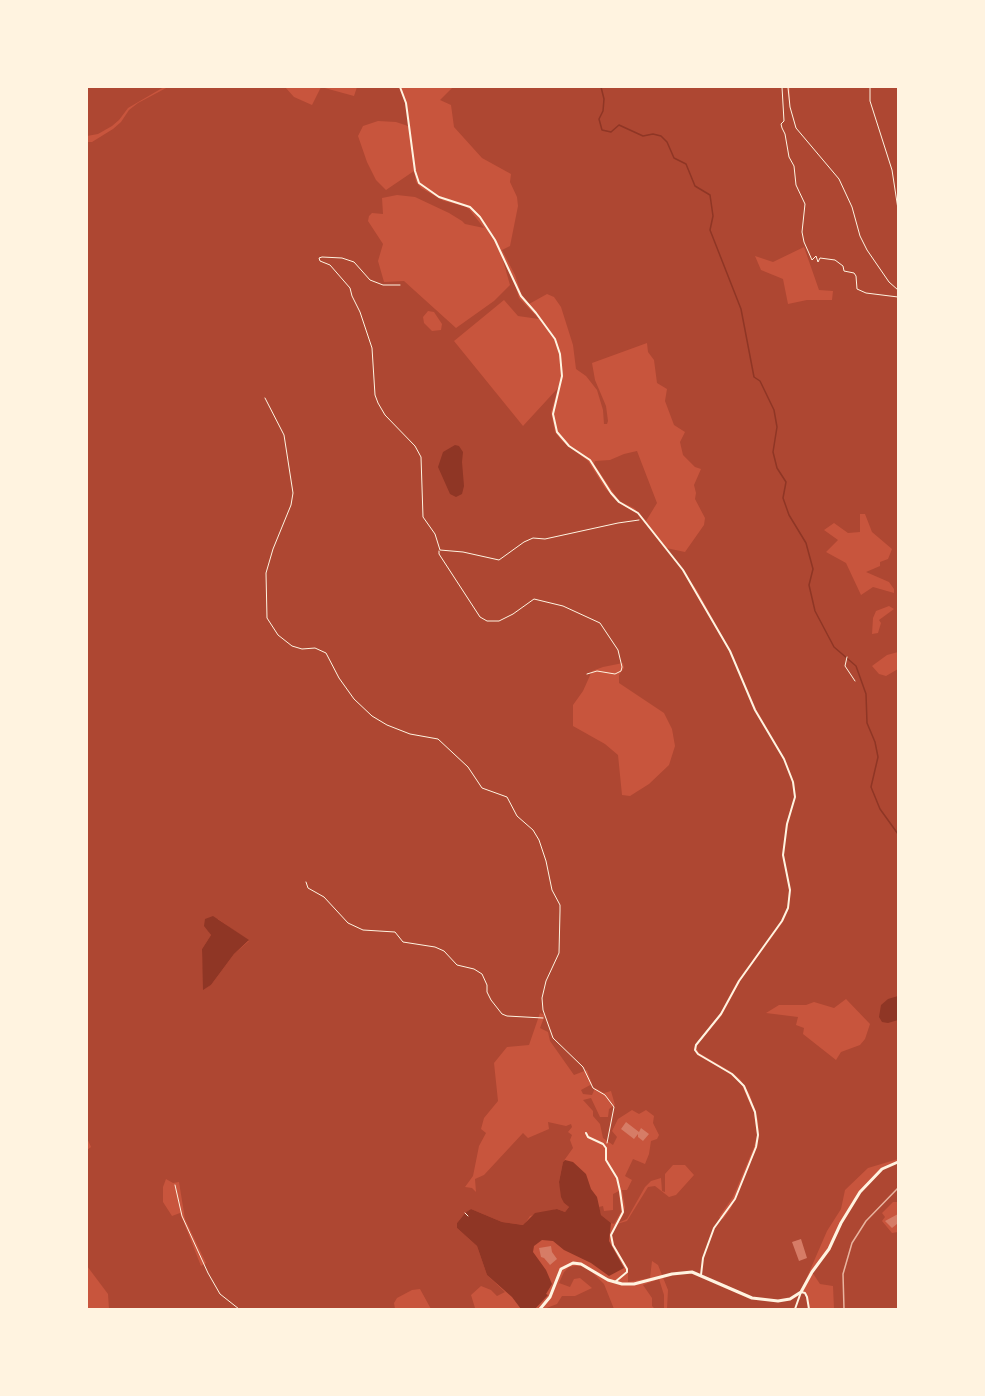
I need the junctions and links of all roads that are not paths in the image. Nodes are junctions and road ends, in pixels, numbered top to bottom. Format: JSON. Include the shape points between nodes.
{"nodes":[{"id":1,"x":400,"y":87,"type":"edge"},
{"id":2,"x":788,"y":87,"type":"edge"},
{"id":3,"x":898,"y":290,"type":"edge"},
{"id":4,"x":586,"y":1133,"type":"dead end"},
{"id":5,"x":898,"y":1162,"type":"edge"},
{"id":6,"x":175,"y":1185,"type":"dead end"},
{"id":7,"x":701,"y":1275,"type":"junction"},
{"id":8,"x":615,"y":1282,"type":"junction"},
{"id":9,"x":801,"y":1292,"type":"junction"},
{"id":10,"x":239,"y":1309,"type":"edge"},
{"id":11,"x":540,"y":1309,"type":"edge"},
{"id":12,"x":795,"y":1309,"type":"edge"},
{"id":13,"x":809,"y":1309,"type":"edge"}],
"edges":[{"from":1,"to":7,"type":"street","via":[[419,183],[439,197],[470,207],[480,217],[521,296],[555,339],[562,376],[553,414],[557,432],[590,460],[619,502],[644,520],[697,591],[793,782],[795,798],[783,855],[790,890],[788,908],[695,1050],[744,1086],[755,1112],[758,1135],[735,1199],[714,1228]]},
{"from":2,"to":3,"type":"lane","via":[[796,128],[839,179],[867,250]]},
{"from":4,"to":8,"type":"street","via":[[606,1148],[606,1160],[617,1178],[623,1207],[611,1235],[627,1272]]},
{"from":5,"to":9,"type":"main road","via":[[882,1169],[860,1192]]},
{"from":6,"to":10,"type":"lane","via":[[182,1216],[208,1273],[220,1294]]},
{"from":7,"to":8,"type":"main road","via":[[682,1272],[634,1284]]},
{"from":7,"to":9,"type":"main road","via":[[752,1298],[786,1301]]},
{"from":8,"to":11,"type":"main road","via":[[581,1264],[569,1263],[561,1269],[550,1298]]},
{"from":9,"to":12,"type":"street"},
{"from":9,"to":13,"type":"street","via":[[807,1297]]}]}
